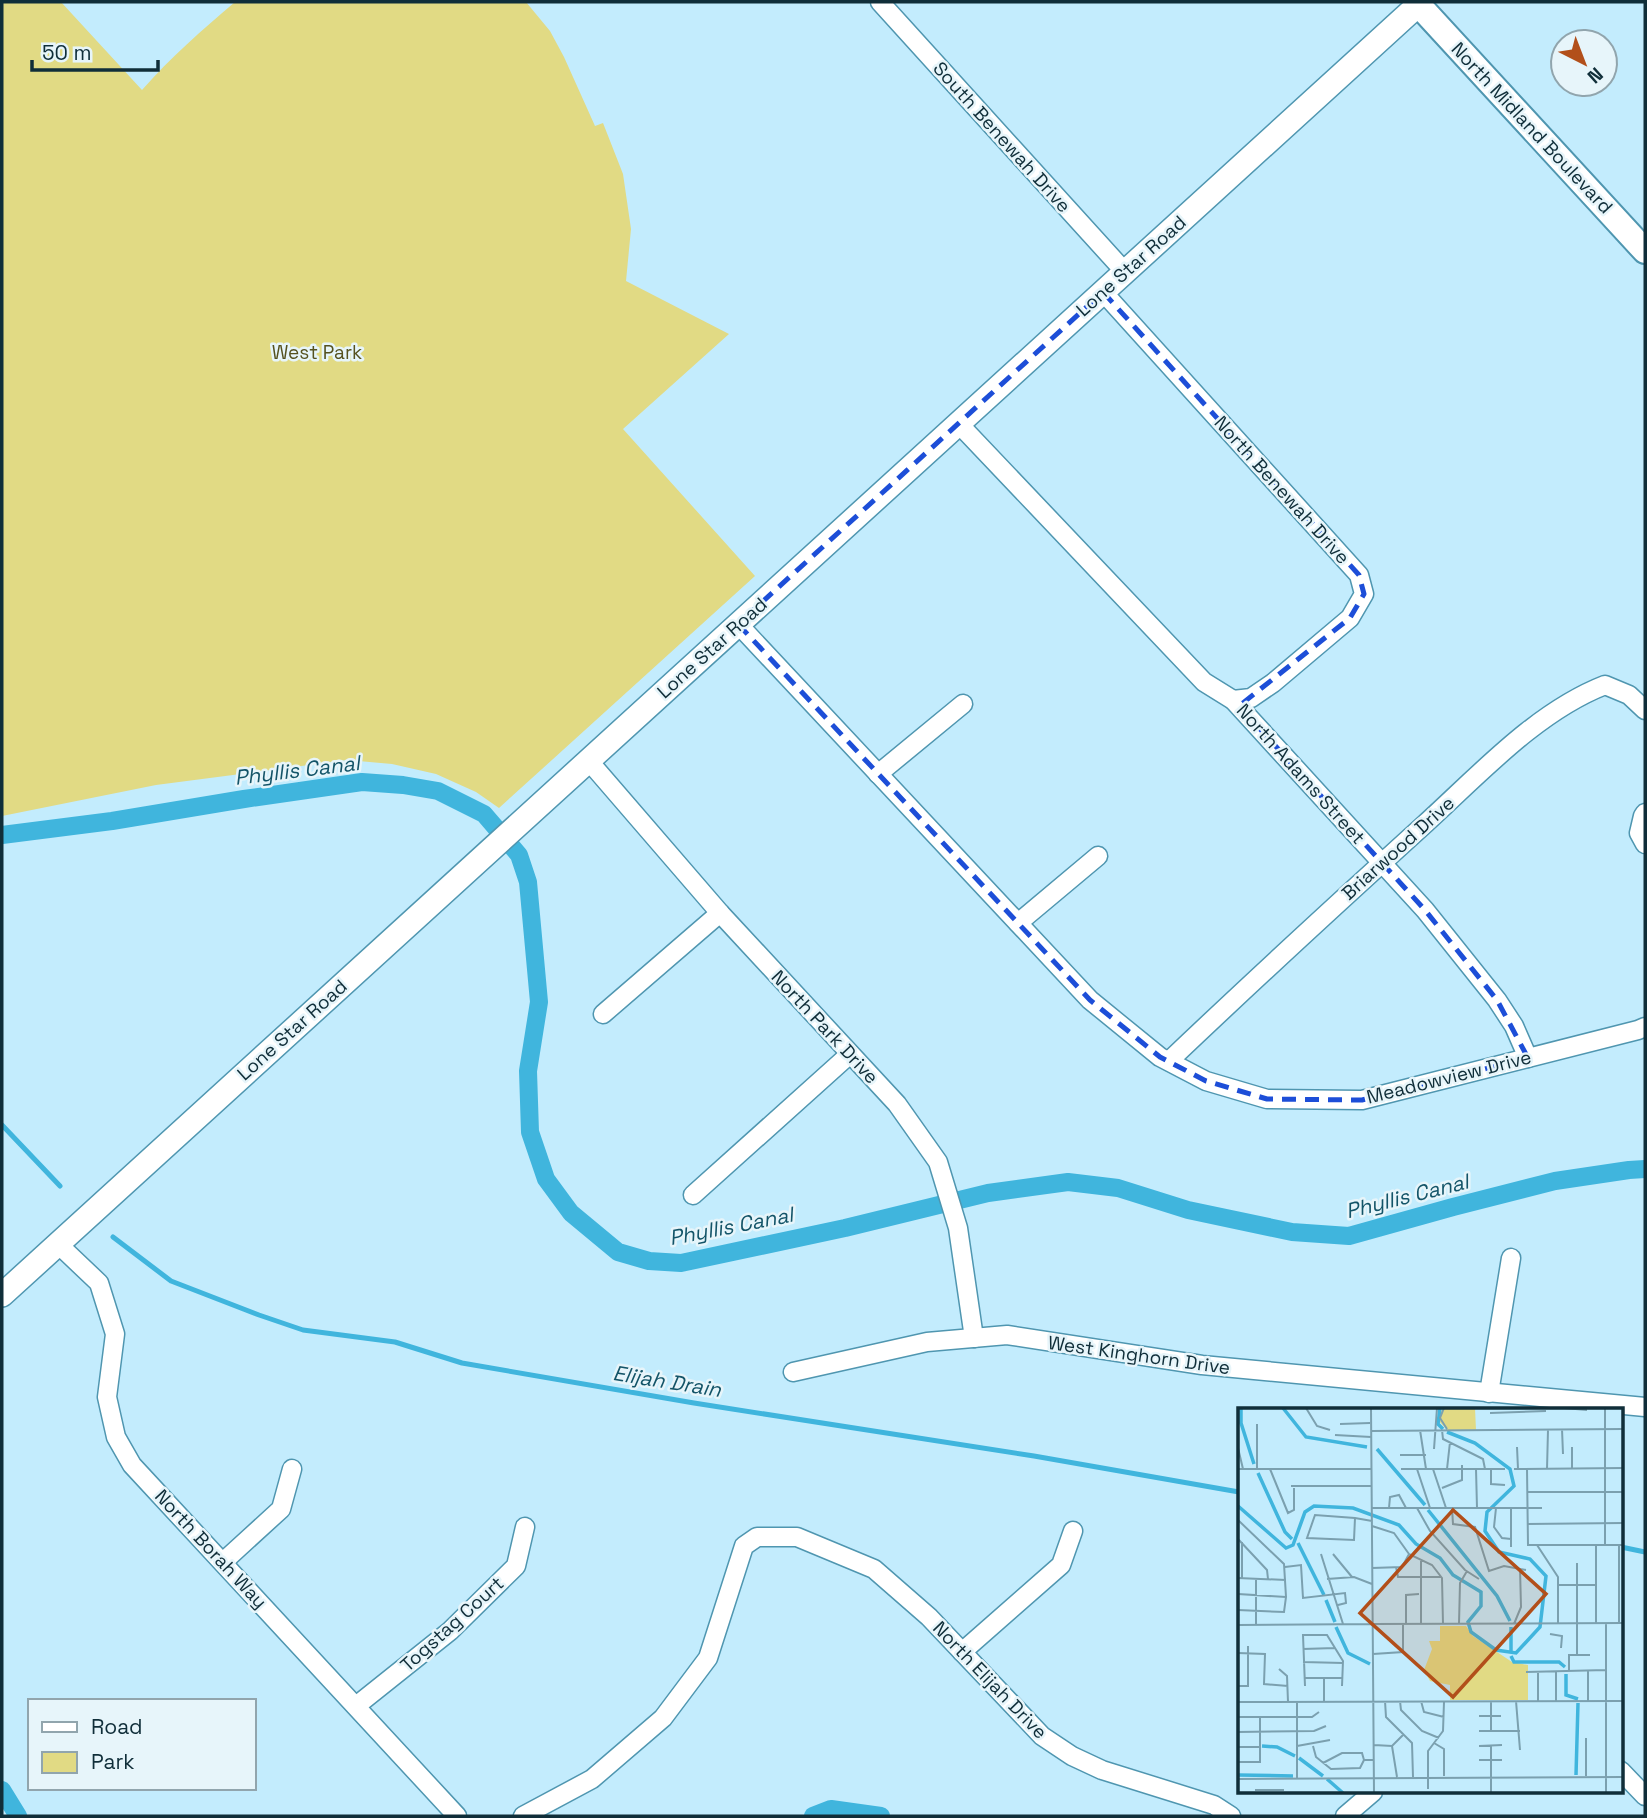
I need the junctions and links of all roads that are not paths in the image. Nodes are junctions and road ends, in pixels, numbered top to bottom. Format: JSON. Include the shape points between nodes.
{"nodes":[{"id":1,"x":880,"y":2,"type":"edge"},
{"id":2,"x":1419,"y":3,"type":"edge"},
{"id":3,"x":1644,"y":249,"type":"edge"},
{"id":4,"x":1125,"y":272,"type":"junction"},
{"id":5,"x":1103,"y":292,"type":"junction"},
{"id":6,"x":958,"y":423,"type":"junction"},
{"id":7,"x":738,"y":624,"type":"junction"},
{"id":8,"x":1233,"y":700,"type":"junction"},
{"id":9,"x":963,"y":704,"type":"dead end"},
{"id":10,"x":1645,"y":710,"type":"edge"},
{"id":11,"x":588,"y":760,"type":"junction"},
{"id":12,"x":878,"y":774,"type":"junction"},
{"id":13,"x":1645,"y":813,"type":"edge"},
{"id":14,"x":1645,"y":845,"type":"edge"},
{"id":15,"x":1098,"y":856,"type":"dead end"},
{"id":16,"x":1382,"y":863,"type":"junction"},
{"id":17,"x":720,"y":913,"type":"junction"},
{"id":18,"x":1018,"y":923,"type":"junction"},
{"id":19,"x":603,"y":1014,"type":"dead end"},
{"id":20,"x":1645,"y":1027,"type":"edge"},
{"id":21,"x":850,"y":1054,"type":"junction"},
{"id":22,"x":1528,"y":1058,"type":"junction"},
{"id":23,"x":1169,"y":1062,"type":"junction"},
{"id":24,"x":693,"y":1195,"type":"dead end"},
{"id":25,"x":58,"y":1244,"type":"junction"},
{"id":26,"x":1511,"y":1258,"type":"dead end"},
{"id":27,"x":2,"y":1294,"type":"edge"},
{"id":28,"x":974,"y":1338,"type":"junction"},
{"id":29,"x":793,"y":1372,"type":"dead end"},
{"id":30,"x":1489,"y":1393,"type":"junction"},
{"id":31,"x":1645,"y":1407,"type":"edge"},
{"id":32,"x":292,"y":1469,"type":"dead end"},
{"id":33,"x":524,"y":1527,"type":"dead end"},
{"id":34,"x":1073,"y":1531,"type":"dead end"},
{"id":35,"x":223,"y":1562,"type":"junction"},
{"id":36,"x":962,"y":1653,"type":"junction"},
{"id":37,"x":356,"y":1706,"type":"junction"},
{"id":38,"x":1622,"y":1772,"type":"edge"},
{"id":39,"x":1371,"y":1794,"type":"edge"},
{"id":40,"x":1645,"y":1796,"type":"edge"},
{"id":41,"x":457,"y":1816,"type":"edge"},
{"id":42,"x":523,"y":1816,"type":"edge"},
{"id":43,"x":1231,"y":1816,"type":"edge"},
{"id":44,"x":1345,"y":1816,"type":"edge"}],
"edges":[{"from":1,"to":4,"type":"street","name":"South Benewah Drive"},
{"from":2,"to":3,"type":"main road","name":"North Midland Boulevard"},
{"from":2,"to":4,"type":"street","name":"Lone Star Road"},
{"from":4,"to":5,"type":"street","name":"Lone Star Road"},
{"from":5,"to":6,"type":"street","name":"Lone Star Road"},
{"from":5,"to":8,"type":"street","name":"North Benewah Drive","via":[[1359,575],[1364,594],[1350,618],[1273,683],[1251,698]]},
{"from":6,"to":7,"type":"street","name":"Lone Star Road"},
{"from":6,"to":8,"type":"street","name":"North Adams Street","via":[[1204,681]]},
{"from":7,"to":11,"type":"street","name":"Lone Star Road"},
{"from":7,"to":12,"type":"street","name":"Meadowview Drive"},
{"from":8,"to":16,"type":"street","name":"North Adams Street"},
{"from":9,"to":12,"type":"street"},
{"from":10,"to":16,"type":"street","name":"Briarwood Drive","via":[[1629,695],[1605,685],[1591,691],[1532,727]]},
{"from":11,"to":17,"type":"street","name":"North Park Drive"},
{"from":11,"to":25,"type":"street","name":"Lone Star Road"},
{"from":12,"to":18,"type":"street","name":"Meadowview Drive"},
{"from":13,"to":14,"type":"street","via":[[1639,833]]},
{"from":15,"to":18,"type":"street"},
{"from":16,"to":22,"type":"street","name":"North Adams Street","via":[[1497,1000]]},
{"from":16,"to":23,"type":"street","name":"Briarwood Drive"},
{"from":17,"to":19,"type":"street"},
{"from":17,"to":21,"type":"street","name":"North Park Drive"},
{"from":18,"to":23,"type":"street","name":"Meadowview Drive","via":[[1090,1000]]},
{"from":20,"to":22,"type":"street","name":"Meadowview Drive"},
{"from":21,"to":24,"type":"street"},
{"from":21,"to":28,"type":"street","name":"North Park Drive","via":[[897,1104],[937,1162],[958,1228]]},
{"from":22,"to":23,"type":"street","name":"Meadowview Drive","via":[[1362,1100],[1267,1099],[1206,1081]]},
{"from":25,"to":27,"type":"street","name":"Lone Star Road"},
{"from":25,"to":35,"type":"street","name":"North Borah Way","via":[[99,1283],[116,1334],[107,1397],[116,1437],[132,1465]]},
{"from":26,"to":30,"type":"street"},
{"from":28,"to":29,"type":"street","name":"West Kinghorn Drive","via":[[927,1342]]},
{"from":28,"to":30,"type":"street","name":"West Kinghorn Drive","via":[[1007,1335],[1202,1365]]},
{"from":30,"to":31,"type":"street","name":"West Kinghorn Drive"},
{"from":32,"to":35,"type":"street","via":[[282,1509]]},
{"from":33,"to":37,"type":"street","name":"Togstag Court","via":[[516,1566],[450,1631]]},
{"from":34,"to":36,"type":"street","via":[[1062,1565]]},
{"from":35,"to":37,"type":"street","name":"North Borah Way"},
{"from":36,"to":42,"type":"street","name":"North Elijah Drive","via":[[929,1616],[874,1569],[797,1537],[757,1537],[744,1546],[708,1658],[663,1718],[592,1779]]},
{"from":36,"to":43,"type":"street","name":"North Elijah Drive","via":[[1042,1736],[1072,1756],[1214,1805]]},
{"from":37,"to":41,"type":"street","name":"North Borah Way"},
{"from":38,"to":40,"type":"street"},
{"from":39,"to":44,"type":"street"}]}
